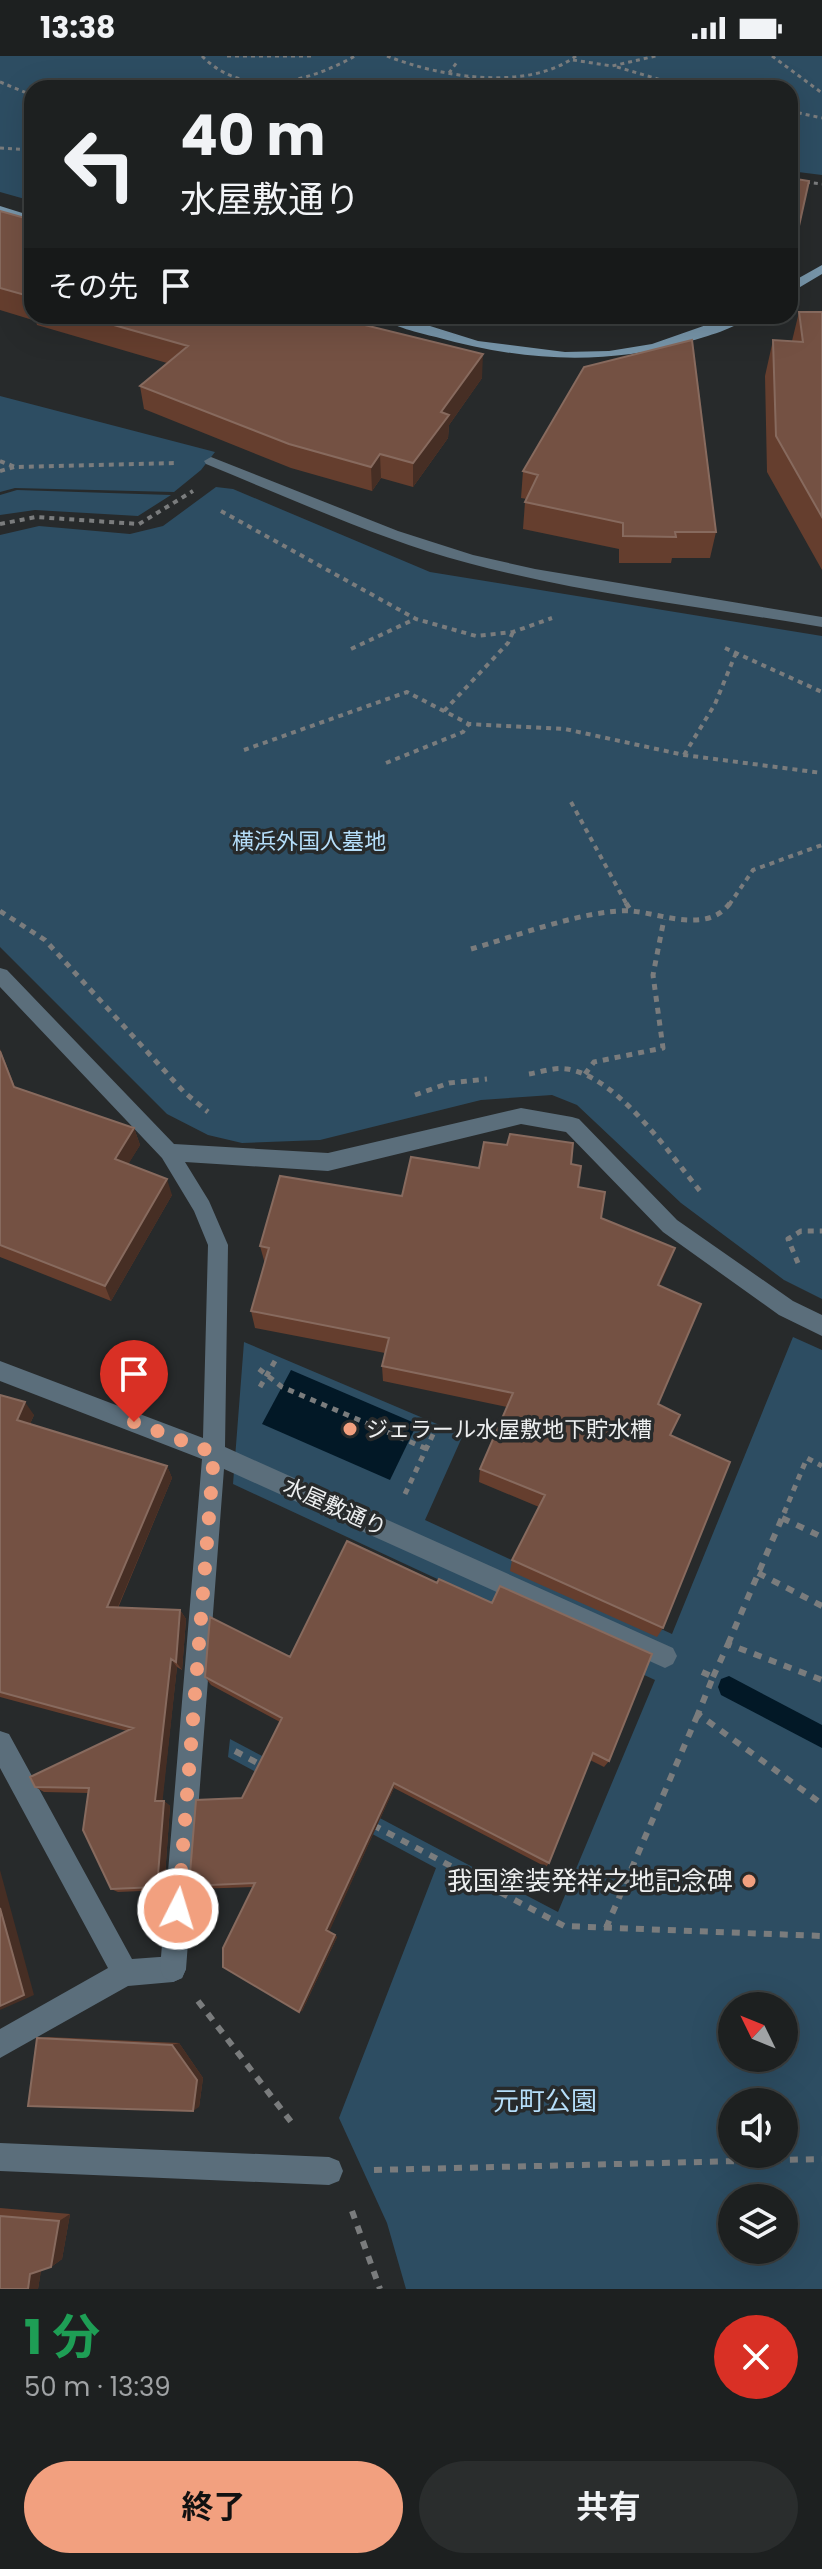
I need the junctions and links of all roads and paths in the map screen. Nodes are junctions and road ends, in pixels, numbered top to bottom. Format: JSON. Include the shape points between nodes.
{"nodes":[{"id":1,"x":202,"y":56,"type":"edge"},
{"id":2,"x":227,"y":56,"type":"edge"},
{"id":3,"x":315,"y":56,"type":"edge"},
{"id":4,"x":355,"y":56,"type":"edge"},
{"id":5,"x":387,"y":56,"type":"edge"},
{"id":6,"x":656,"y":56,"type":"edge"},
{"id":7,"x":772,"y":56,"type":"edge"},
{"id":8,"x":574,"y":58,"type":"edge"},
{"id":9,"x":457,"y":62,"type":"dead end"},
{"id":10,"x":612,"y":66,"type":"junction"},
{"id":11,"x":449,"y":73,"type":"junction"},
{"id":12,"x":469,"y":75,"type":"junction"},
{"id":13,"x":246,"y":80,"type":"edge"},
{"id":14,"x":301,"y":80,"type":"edge"},
{"id":15,"x":467,"y":80,"type":"edge"},
{"id":16,"x":661,"y":80,"type":"edge"},
{"id":17,"x":0,"y":82,"type":"edge"},
{"id":18,"x":24,"y":92,"type":"edge"},
{"id":19,"x":822,"y":93,"type":"edge"},
{"id":20,"x":798,"y":113,"type":"edge"},
{"id":21,"x":822,"y":118,"type":"edge"},
{"id":22,"x":0,"y":148,"type":"edge"},
{"id":23,"x":24,"y":150,"type":"edge"},
{"id":24,"x":798,"y":181,"type":"edge"},
{"id":25,"x":822,"y":184,"type":"edge"},
{"id":26,"x":0,"y":210,"type":"edge"},
{"id":27,"x":24,"y":217,"type":"edge"},
{"id":28,"x":822,"y":269,"type":"edge"},
{"id":29,"x":798,"y":284,"type":"edge"},
{"id":30,"x":411,"y":324,"type":"edge"},
{"id":31,"x":722,"y":324,"type":"edge"},
{"id":32,"x":0,"y":461,"type":"edge"},
{"id":33,"x":218,"y":464,"type":"junction"},
{"id":34,"x":15,"y":467,"type":"junction"},
{"id":35,"x":0,"y":471,"type":"edge"},
{"id":36,"x":221,"y":511,"type":"dead end"},
{"id":37,"x":0,"y":524,"type":"edge"},
{"id":38,"x":553,"y":617,"type":"dead end"},
{"id":39,"x":416,"y":619,"type":"junction"},
{"id":40,"x":822,"y":622,"type":"edge"},
{"id":41,"x":513,"y":632,"type":"junction"},
{"id":42,"x":711,"y":645,"type":"dead end"},
{"id":43,"x":351,"y":649,"type":"dead end"},
{"id":44,"x":736,"y":653,"type":"junction"},
{"id":45,"x":822,"y":692,"type":"edge"},
{"id":46,"x":444,"y":711,"type":"junction"},
{"id":47,"x":469,"y":724,"type":"junction"},
{"id":48,"x":244,"y":750,"type":"dead end"},
{"id":49,"x":684,"y":755,"type":"junction"},
{"id":50,"x":386,"y":763,"type":"dead end"},
{"id":51,"x":822,"y":773,"type":"edge"},
{"id":52,"x":571,"y":802,"type":"dead end"},
{"id":53,"x":822,"y":845,"type":"edge"},
{"id":54,"x":631,"y":911,"type":"junction"},
{"id":55,"x":664,"y":919,"type":"junction"},
{"id":56,"x":471,"y":949,"type":"dead end"},
{"id":57,"x":0,"y":975,"type":"edge"},
{"id":58,"x":585,"y":1074,"type":"dead end"},
{"id":59,"x":169,"y":1152,"type":"junction"},
{"id":60,"x":822,"y":1326,"type":"edge"},
{"id":61,"x":0,"y":1371,"type":"edge"},
{"id":62,"x":266,"y":1375,"type":"dead end"},
{"id":63,"x":436,"y":1428,"type":"dead end"},
{"id":64,"x":427,"y":1449,"type":"junction"},
{"id":65,"x":214,"y":1453,"type":"junction"},
{"id":66,"x":822,"y":1466,"type":"edge"},
{"id":67,"x":782,"y":1518,"type":"junction"},
{"id":68,"x":387,"y":1530,"type":"junction"},
{"id":69,"x":822,"y":1537,"type":"edge"},
{"id":70,"x":758,"y":1573,"type":"junction"},
{"id":71,"x":822,"y":1606,"type":"edge"},
{"id":72,"x":728,"y":1644,"type":"junction"},
{"id":73,"x":665,"y":1656,"type":"joint"},
{"id":74,"x":713,"y":1677,"type":"junction"},
{"id":75,"x":822,"y":1680,"type":"edge"},
{"id":76,"x":698,"y":1714,"type":"junction"},
{"id":77,"x":192,"y":1728,"type":"junction"},
{"id":78,"x":0,"y":1743,"type":"edge"},
{"id":79,"x":274,"y":1772,"type":"edge"},
{"id":80,"x":822,"y":1804,"type":"edge"},
{"id":81,"x":370,"y":1823,"type":"edge"},
{"id":82,"x":606,"y":1928,"type":"junction"},
{"id":83,"x":822,"y":1936,"type":"edge"},
{"id":84,"x":125,"y":1973,"type":"junction"},
{"id":85,"x":0,"y":2044,"type":"edge"},
{"id":86,"x":0,"y":2157,"type":"edge"},
{"id":87,"x":822,"y":2159,"type":"edge"},
{"id":88,"x":329,"y":2171,"type":"joint"}],
"edges":[{"from":1,"to":13,"type":"path","via":[[222,73]]},
{"from":2,"to":3,"type":"path"},
{"from":4,"to":14,"type":"path"},
{"from":5,"to":11,"type":"path"},
{"from":6,"to":10,"type":"path"},
{"from":7,"to":19,"type":"path"},
{"from":8,"to":10,"type":"path"},
{"from":8,"to":12,"type":"path","via":[[537,71]]},
{"from":9,"to":11,"type":"path"},
{"from":10,"to":16,"type":"path"},
{"from":11,"to":12,"type":"path"},
{"from":12,"to":15,"type":"path"},
{"from":17,"to":18,"type":"path"},
{"from":20,"to":21,"type":"path"},
{"from":22,"to":23,"type":"path"},
{"from":24,"to":25,"type":"path"},
{"from":26,"to":27,"type":"street"},
{"from":28,"to":29,"type":"street"},
{"from":30,"to":31,"type":"street","via":[[448,339],[557,359],[632,351]]},
{"from":32,"to":34,"type":"path"},
{"from":33,"to":34,"type":"path"},
{"from":33,"to":37,"type":"path","via":[[172,507],[139,524],[36,517]]},
{"from":33,"to":40,"type":"street","via":[[470,559]]},
{"from":34,"to":35,"type":"path"},
{"from":36,"to":39,"type":"path"},
{"from":38,"to":41,"type":"path"},
{"from":39,"to":41,"type":"path","via":[[476,636]]},
{"from":39,"to":43,"type":"path"},
{"from":41,"to":46,"type":"path"},
{"from":42,"to":44,"type":"path"},
{"from":44,"to":45,"type":"path"},
{"from":44,"to":49,"type":"path","via":[[715,704]]},
{"from":46,"to":47,"type":"path"},
{"from":46,"to":48,"type":"path","via":[[407,692]]},
{"from":47,"to":49,"type":"path","via":[[565,729]]},
{"from":47,"to":50,"type":"path","via":[[463,732]]},
{"from":49,"to":51,"type":"path"},
{"from":52,"to":54,"type":"path"},
{"from":53,"to":55,"type":"path","via":[[753,870],[725,910],[700,919]]},
{"from":54,"to":55,"type":"path"},
{"from":54,"to":56,"type":"path","via":[[565,921]]},
{"from":55,"to":58,"type":"path","via":[[653,975],[663,1048],[594,1062]]},
{"from":57,"to":59,"type":"street"},
{"from":59,"to":60,"type":"street","via":[[328,1162],[521,1116],[572,1125],[670,1226],[786,1308]]},
{"from":59,"to":65,"type":"street","via":[[218,1245]]},
{"from":61,"to":65,"type":"street","name":"水屋敷通り"},
{"from":62,"to":64,"type":"path","via":[[282,1387]]},
{"from":63,"to":64,"type":"path"},
{"from":64,"to":68,"type":"path"},
{"from":65,"to":68,"type":"street","name":"水屋敷通り"},
{"from":65,"to":77,"type":"street"},
{"from":66,"to":67,"type":"path","via":[[807,1458]]},
{"from":67,"to":69,"type":"path"},
{"from":67,"to":70,"type":"path"},
{"from":68,"to":73,"type":"street","name":"水屋敷通り"},
{"from":70,"to":71,"type":"path"},
{"from":70,"to":72,"type":"path"},
{"from":72,"to":74,"type":"path"},
{"from":72,"to":75,"type":"path"},
{"from":73,"to":74,"type":"path"},
{"from":74,"to":76,"type":"path"},
{"from":76,"to":80,"type":"path"},
{"from":76,"to":82,"type":"path"},
{"from":77,"to":79,"type":"path"},
{"from":77,"to":84,"type":"street","via":[[173,1969]]},
{"from":78,"to":84,"type":"street"},
{"from":81,"to":82,"type":"path","via":[[564,1926]]},
{"from":82,"to":83,"type":"path"},
{"from":84,"to":85,"type":"street"},
{"from":86,"to":88,"type":"street"},
{"from":87,"to":88,"type":"path"}]}
